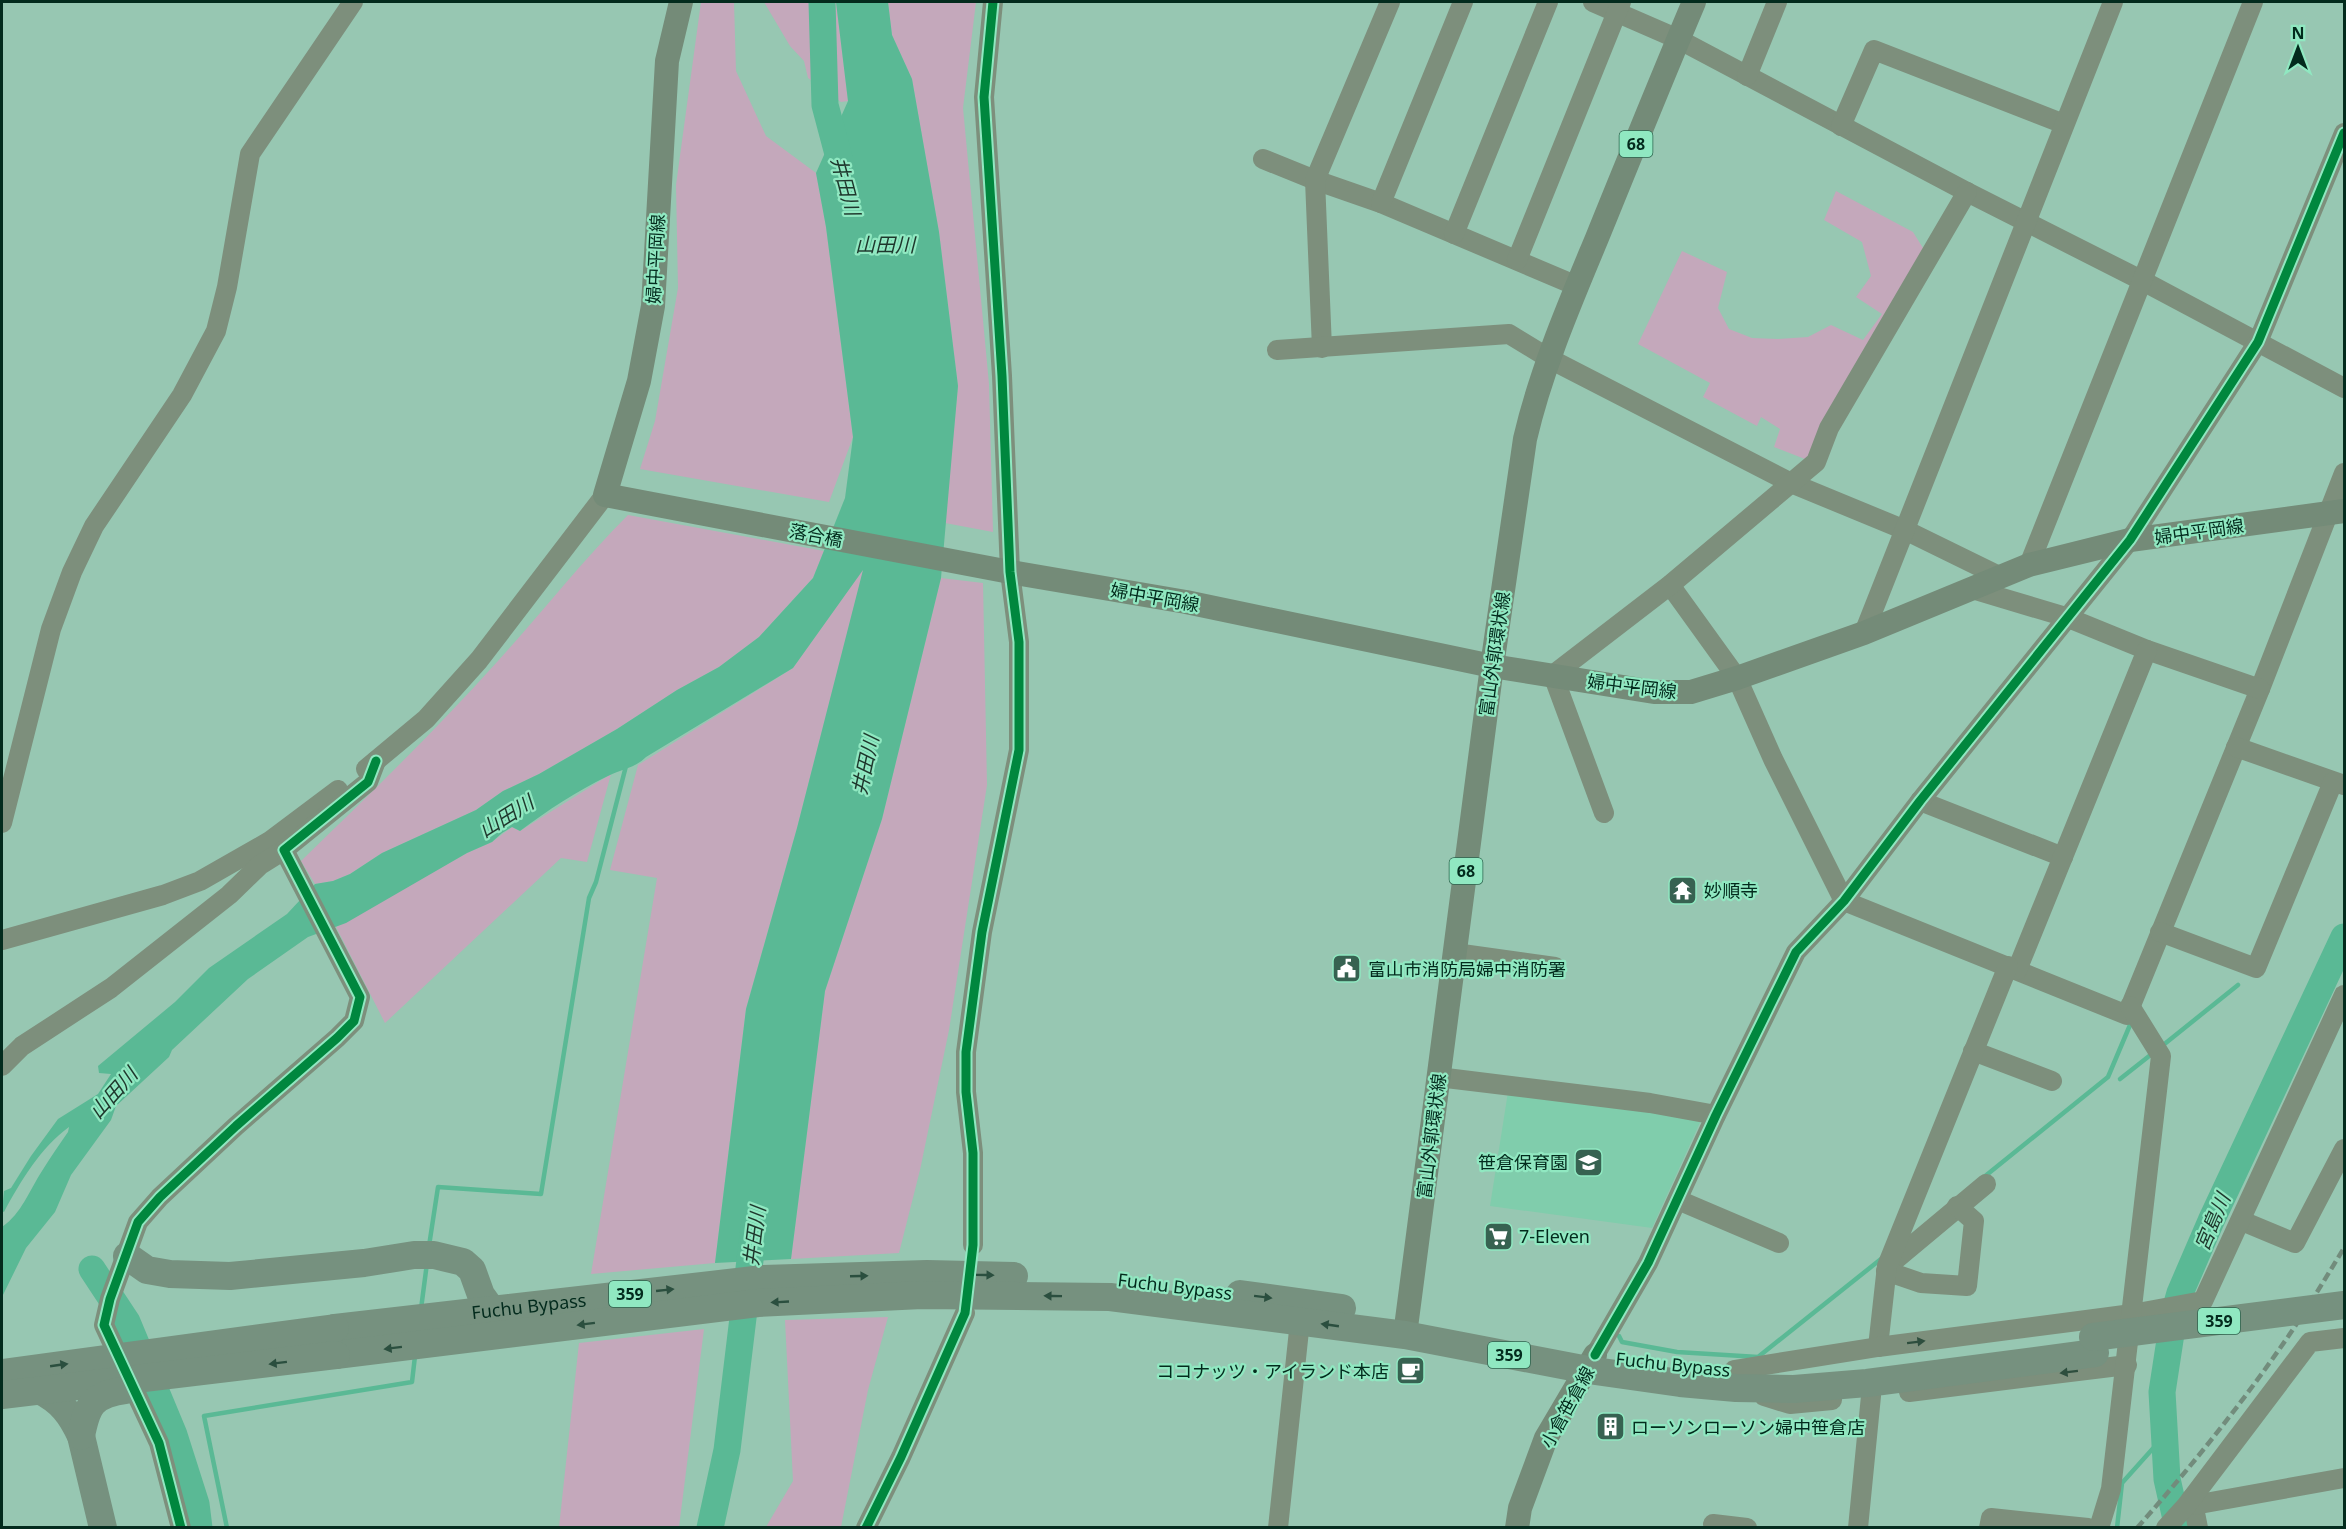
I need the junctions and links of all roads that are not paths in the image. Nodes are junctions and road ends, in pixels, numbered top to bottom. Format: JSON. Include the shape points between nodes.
{"nodes":[{"id":1,"x":353,"y":2,"type":"edge"},
{"id":2,"x":681,"y":2,"type":"edge"},
{"id":3,"x":993,"y":2,"type":"edge"},
{"id":4,"x":1390,"y":2,"type":"edge"},
{"id":5,"x":1463,"y":2,"type":"edge"},
{"id":6,"x":1548,"y":2,"type":"edge"},
{"id":7,"x":1593,"y":2,"type":"edge"},
{"id":8,"x":1694,"y":2,"type":"edge"},
{"id":9,"x":1777,"y":2,"type":"edge"},
{"id":10,"x":2113,"y":2,"type":"edge"},
{"id":11,"x":2253,"y":2,"type":"edge"},
{"id":12,"x":1619,"y":7,"type":"edge"},
{"id":13,"x":1678,"y":39,"type":"junction"},
{"id":14,"x":1747,"y":76,"type":"junction"},
{"id":15,"x":2064,"y":124,"type":"junction"},
{"id":16,"x":1841,"y":126,"type":"junction"},
{"id":17,"x":2344,"y":133,"type":"edge"},
{"id":18,"x":1263,"y":159,"type":"dead end"},
{"id":19,"x":1315,"y":180,"type":"junction"},
{"id":20,"x":1967,"y":192,"type":"junction"},
{"id":21,"x":1381,"y":203,"type":"junction"},
{"id":22,"x":2025,"y":222,"type":"junction"},
{"id":23,"x":1454,"y":234,"type":"junction"},
{"id":24,"x":1517,"y":260,"type":"junction"},
{"id":25,"x":2141,"y":280,"type":"junction"},
{"id":26,"x":1577,"y":286,"type":"junction"},
{"id":27,"x":2258,"y":342,"type":"junction"},
{"id":28,"x":1322,"y":348,"type":"junction"},
{"id":29,"x":1277,"y":350,"type":"dead end"},
{"id":30,"x":1550,"y":359,"type":"junction"},
{"id":31,"x":2344,"y":388,"type":"edge"},
{"id":32,"x":2344,"y":473,"type":"edge"},
{"id":33,"x":1791,"y":483,"type":"junction"},
{"id":34,"x":613,"y":497,"type":"junction"},
{"id":35,"x":2337,"y":512,"type":"edge"},
{"id":36,"x":1905,"y":530,"type":"junction"},
{"id":37,"x":2130,"y":540,"type":"junction"},
{"id":38,"x":2029,"y":566,"type":"junction"},
{"id":39,"x":1010,"y":572,"type":"junction"},
{"id":40,"x":2001,"y":577,"type":"junction"},
{"id":41,"x":1670,"y":585,"type":"junction"},
{"id":42,"x":1972,"y":589,"type":"junction"},
{"id":43,"x":2066,"y":617,"type":"junction"},
{"id":44,"x":1864,"y":633,"type":"junction"},
{"id":45,"x":2147,"y":650,"type":"junction"},
{"id":46,"x":1492,"y":666,"type":"junction"},
{"id":47,"x":1553,"y":675,"type":"junction"},
{"id":48,"x":1737,"y":678,"type":"junction"},
{"id":49,"x":2260,"y":689,"type":"junction"},
{"id":50,"x":2236,"y":747,"type":"junction"},
{"id":51,"x":376,"y":761,"type":"junction"},
{"id":52,"x":2339,"y":784,"type":"edge"},
{"id":53,"x":1920,"y":801,"type":"junction"},
{"id":54,"x":1604,"y":813,"type":"dead end"},
{"id":55,"x":2,"y":823,"type":"edge"},
{"id":56,"x":286,"y":853,"type":"junction"},
{"id":57,"x":2063,"y":857,"type":"junction"},
{"id":58,"x":1844,"y":901,"type":"junction"},
{"id":59,"x":2160,"y":932,"type":"junction"},
{"id":60,"x":2,"y":940,"type":"edge"},
{"id":61,"x":1455,"y":953,"type":"junction"},
{"id":62,"x":1555,"y":967,"type":"dead end"},
{"id":63,"x":2013,"y":968,"type":"junction"},
{"id":64,"x":2344,"y":995,"type":"edge"},
{"id":65,"x":2130,"y":1006,"type":"junction"},
{"id":66,"x":1973,"y":1051,"type":"junction"},
{"id":67,"x":2,"y":1066,"type":"edge"},
{"id":68,"x":1438,"y":1077,"type":"junction"},
{"id":69,"x":2052,"y":1081,"type":"dead end"},
{"id":70,"x":1716,"y":1115,"type":"junction"},
{"id":71,"x":2344,"y":1149,"type":"edge"},
{"id":72,"x":1986,"y":1184,"type":"dead end"},
{"id":73,"x":1678,"y":1200,"type":"junction"},
{"id":74,"x":1957,"y":1206,"type":"junction"},
{"id":75,"x":2242,"y":1221,"type":"junction"},
{"id":76,"x":1779,"y":1243,"type":"dead end"},
{"id":77,"x":974,"y":1245,"type":"dead end"},
{"id":78,"x":434,"y":1255,"type":"junction"},
{"id":79,"x":123,"y":1264,"type":"junction"},
{"id":80,"x":1887,"y":1269,"type":"junction"},
{"id":81,"x":924,"y":1284,"type":"junction"},
{"id":82,"x":2344,"y":1305,"type":"edge"},
{"id":83,"x":492,"y":1309,"type":"junction"},
{"id":84,"x":964,"y":1313,"type":"dead end"},
{"id":85,"x":2133,"y":1314,"type":"junction"},
{"id":86,"x":1300,"y":1321,"type":"junction"},
{"id":87,"x":2344,"y":1323,"type":"edge"},
{"id":88,"x":1407,"y":1327,"type":"junction"},
{"id":89,"x":335,"y":1328,"type":"junction"},
{"id":90,"x":2344,"y":1338,"type":"edge"},
{"id":91,"x":2094,"y":1345,"type":"junction"},
{"id":92,"x":1878,"y":1347,"type":"junction"},
{"id":93,"x":1592,"y":1362,"type":"junction"},
{"id":94,"x":2127,"y":1365,"type":"junction"},
{"id":95,"x":227,"y":1369,"type":"junction"},
{"id":96,"x":2,"y":1373,"type":"edge"},
{"id":97,"x":1735,"y":1379,"type":"junction"},
{"id":98,"x":39,"y":1390,"type":"junction"},
{"id":99,"x":2,"y":1395,"type":"edge"},
{"id":100,"x":1871,"y":1396,"type":"junction"},
{"id":101,"x":81,"y":1436,"type":"junction"},
{"id":102,"x":2344,"y":1478,"type":"edge"},
{"id":103,"x":2191,"y":1503,"type":"junction"},
{"id":104,"x":1713,"y":1524,"type":"dead end"},
{"id":105,"x":2168,"y":1525,"type":"edge"},
{"id":106,"x":103,"y":1527,"type":"edge"},
{"id":107,"x":181,"y":1527,"type":"edge"},
{"id":108,"x":866,"y":1527,"type":"edge"},
{"id":109,"x":1278,"y":1527,"type":"edge"},
{"id":110,"x":1516,"y":1527,"type":"edge"},
{"id":111,"x":1747,"y":1527,"type":"edge"},
{"id":112,"x":1858,"y":1527,"type":"edge"},
{"id":113,"x":1989,"y":1527,"type":"edge"},
{"id":114,"x":2088,"y":1527,"type":"edge"},
{"id":115,"x":2099,"y":1527,"type":"edge"},
{"id":116,"x":2198,"y":1527,"type":"edge"}],
"edges":[{"from":1,"to":55,"type":"street","via":[[250,154],[216,331],[182,395],[94,526],[72,572],[51,629]]},
{"from":2,"to":34,"type":"main road","name":"婦中平岡線","via":[[667,61],[653,306]]},
{"from":3,"to":39,"type":"street","via":[[984,97]]},
{"from":4,"to":19,"type":"street"},
{"from":5,"to":21,"type":"street"},
{"from":6,"to":23,"type":"street"},
{"from":7,"to":12,"type":"street"},
{"from":8,"to":13,"type":"main road","name":"富山外郭環状線","number":"68"},
{"from":9,"to":14,"type":"street"},
{"from":10,"to":15,"type":"street"},
{"from":11,"to":25,"type":"street"},
{"from":12,"to":13,"type":"street"},
{"from":12,"to":24,"type":"street"},
{"from":13,"to":14,"type":"street"},
{"from":13,"to":26,"type":"main road","name":"富山外郭環状線","number":"68"},
{"from":14,"to":16,"type":"street"},
{"from":15,"to":16,"type":"street","via":[[1875,50]]},
{"from":15,"to":22,"type":"street"},
{"from":16,"to":20,"type":"street"},
{"from":17,"to":27,"type":"street"},
{"from":18,"to":19,"type":"street"},
{"from":19,"to":21,"type":"street"},
{"from":19,"to":28,"type":"street"},
{"from":20,"to":22,"type":"street"},
{"from":20,"to":33,"type":"street","via":[[1828,428],[1816,462]]},
{"from":21,"to":23,"type":"street"},
{"from":22,"to":25,"type":"street"},
{"from":22,"to":36,"type":"street"},
{"from":23,"to":24,"type":"street"},
{"from":24,"to":26,"type":"street"},
{"from":25,"to":27,"type":"street"},
{"from":25,"to":38,"type":"street"},
{"from":26,"to":30,"type":"main road","name":"富山外郭環状線","number":"68"},
{"from":27,"to":31,"type":"street"},
{"from":27,"to":37,"type":"street"},
{"from":28,"to":29,"type":"street"},
{"from":28,"to":30,"type":"street","via":[[1509,334]]},
{"from":30,"to":33,"type":"street"},
{"from":30,"to":46,"type":"main road","name":"富山外郭環状線","number":"68","via":[[1531,412]]},
{"from":32,"to":35,"type":"street"},
{"from":33,"to":36,"type":"street"},
{"from":33,"to":41,"type":"street"},
{"from":34,"to":39,"type":"main road","name":"落合橋"},
{"from":34,"to":51,"type":"street","via":[[479,660],[426,719]]},
{"from":35,"to":37,"type":"main road","name":"婦中平岡線"},
{"from":35,"to":49,"type":"street"},
{"from":36,"to":40,"type":"street"},
{"from":36,"to":44,"type":"street"},
{"from":37,"to":38,"type":"main road","name":"婦中平岡線"},
{"from":37,"to":43,"type":"street"},
{"from":38,"to":40,"type":"main road","name":"婦中平岡線"},
{"from":39,"to":46,"type":"main road","name":"婦中平岡線","via":[[1185,602]]},
{"from":39,"to":77,"type":"street","via":[[1019,642],[1019,750],[982,932],[966,1052],[966,1092],[974,1153]]},
{"from":40,"to":42,"type":"main road","name":"婦中平岡線"},
{"from":41,"to":47,"type":"street"},
{"from":41,"to":48,"type":"street"},
{"from":42,"to":43,"type":"street"},
{"from":42,"to":44,"type":"main road","name":"婦中平岡線"},
{"from":43,"to":45,"type":"street"},
{"from":43,"to":53,"type":"street"},
{"from":44,"to":48,"type":"main road","name":"婦中平岡線"},
{"from":45,"to":49,"type":"street"},
{"from":45,"to":57,"type":"street"},
{"from":46,"to":47,"type":"main road","name":"婦中平岡線"},
{"from":46,"to":61,"type":"main road","name":"富山外郭環状線","number":"68"},
{"from":47,"to":48,"type":"main road","name":"婦中平岡線","via":[[1654,692],[1691,692]]},
{"from":47,"to":54,"type":"street"},
{"from":48,"to":58,"type":"street"},
{"from":49,"to":50,"type":"street"},
{"from":50,"to":52,"type":"street"},
{"from":50,"to":59,"type":"street"},
{"from":51,"to":56,"type":"street","via":[[368,782]]},
{"from":51,"to":60,"type":"street","via":[[270,841],[200,881]]},
{"from":52,"to":59,"type":"street","via":[[2256,968]]},
{"from":53,"to":57,"type":"street"},
{"from":53,"to":58,"type":"street"},
{"from":56,"to":67,"type":"street","via":[[260,865],[229,895],[111,988],[22,1046]]},
{"from":56,"to":79,"type":"street","via":[[360,998],[354,1021],[160,1197],[138,1222]]},
{"from":57,"to":63,"type":"street"},
{"from":58,"to":63,"type":"street"},
{"from":58,"to":70,"type":"street","via":[[1796,952]]},
{"from":59,"to":65,"type":"street"},
{"from":61,"to":62,"type":"street"},
{"from":61,"to":68,"type":"main road","name":"富山外郭環状線","number":"68"},
{"from":63,"to":65,"type":"street","via":[[2127,1015]]},
{"from":63,"to":66,"type":"street"},
{"from":64,"to":75,"type":"street"},
{"from":65,"to":85,"type":"street","via":[[2161,1056]]},
{"from":66,"to":69,"type":"street"},
{"from":66,"to":80,"type":"street"},
{"from":68,"to":70,"type":"street"},
{"from":68,"to":88,"type":"main road","name":"富山外郭環状線","number":"68"},
{"from":70,"to":73,"type":"street"},
{"from":71,"to":75,"type":"street","via":[[2295,1243]]},
{"from":72,"to":74,"type":"street"},
{"from":73,"to":76,"type":"street"},
{"from":73,"to":93,"type":"street","via":[[1648,1263]]},
{"from":74,"to":80,"type":"street"},
{"from":74,"to":80,"type":"street","via":[[1974,1221],[1966,1286],[1921,1283]]},
{"from":75,"to":85,"type":"street","via":[[2203,1301]]},
{"from":78,"to":79,"type":"highway","via":[[230,1276],[170,1274]]},
{"from":78,"to":83,"type":"highway","via":[[463,1262],[472,1270]]},
{"from":78,"to":89,"type":"highway","via":[[453,1267],[463,1280],[453,1301],[440,1308],[387,1315]]},
{"from":79,"to":107,"type":"street","via":[[104,1325],[159,1443]]},
{"from":80,"to":92,"type":"street"},
{"from":83,"to":81,"type":"highway","name":"Fuchu Bypass","number":"359","one_way":true,"via":[[763,1279]]},
{"from":86,"to":81,"type":"highway","name":"Fuchu Bypass","number":"359","one_way":true,"via":[[1110,1297]]},
{"from":81,"to":88,"type":"highway","name":"Fuchu Bypass","number":"359","one_way":true,"via":[[1112,1279],[1298,1301]]},
{"from":81,"to":95,"type":"highway","name":"Fuchu Bypass","number":"359","one_way":true,"bridge":true},
{"from":82,"to":91,"type":"highway","name":"Fuchu Bypass","number":"359","bridge":true},
{"from":83,"to":89,"type":"highway","name":"Fuchu Bypass","number":"359"},
{"from":84,"to":108,"type":"street"},
{"from":92,"to":85,"type":"street","one_way":true},
{"from":85,"to":94,"type":"street"},
{"from":88,"to":86,"type":"highway","name":"Fuchu Bypass","number":"359","one_way":true},
{"from":86,"to":109,"type":"street"},
{"from":87,"to":91,"type":"highway","name":"Fuchu Bypass","number":"359"},
{"from":88,"to":93,"type":"highway","name":"Fuchu Bypass","number":"359"},
{"from":96,"to":89,"type":"highway","name":"Fuchu Bypass","number":"359","one_way":true,"bridge":true},
{"from":90,"to":103,"type":"street","via":[[2310,1342]]},
{"from":91,"to":97,"type":"highway","name":"Fuchu Bypass","number":"359"},
{"from":92,"to":97,"type":"street"},
{"from":93,"to":97,"type":"highway","name":"Fuchu Bypass","number":"359","via":[[1683,1367]]},
{"from":93,"to":110,"type":"main road","name":"小倉笹倉線","via":[[1546,1438]]},
{"from":94,"to":100,"type":"street","one_way":true},
{"from":94,"to":115,"type":"street","via":[[2111,1489]]},
{"from":95,"to":98,"type":"highway","name":"Fuchu Bypass","number":"359","bridge":true},
{"from":95,"to":101,"type":"highway","bridge":true,"via":[[184,1382],[102,1395],[90,1405]]},
{"from":97,"to":100,"type":"street","via":[[1790,1404]]},
{"from":98,"to":99,"type":"highway","name":"Fuchu Bypass","number":"359","bridge":true},
{"from":98,"to":101,"type":"highway","bridge":true,"via":[[61,1404]]},
{"from":100,"to":112,"type":"street"},
{"from":101,"to":106,"type":"highway"},
{"from":102,"to":103,"type":"street"},
{"from":103,"to":105,"type":"street"},
{"from":103,"to":116,"type":"street"},
{"from":104,"to":111,"type":"street"},
{"from":113,"to":114,"type":"street","via":[[1991,1518]]}]}
